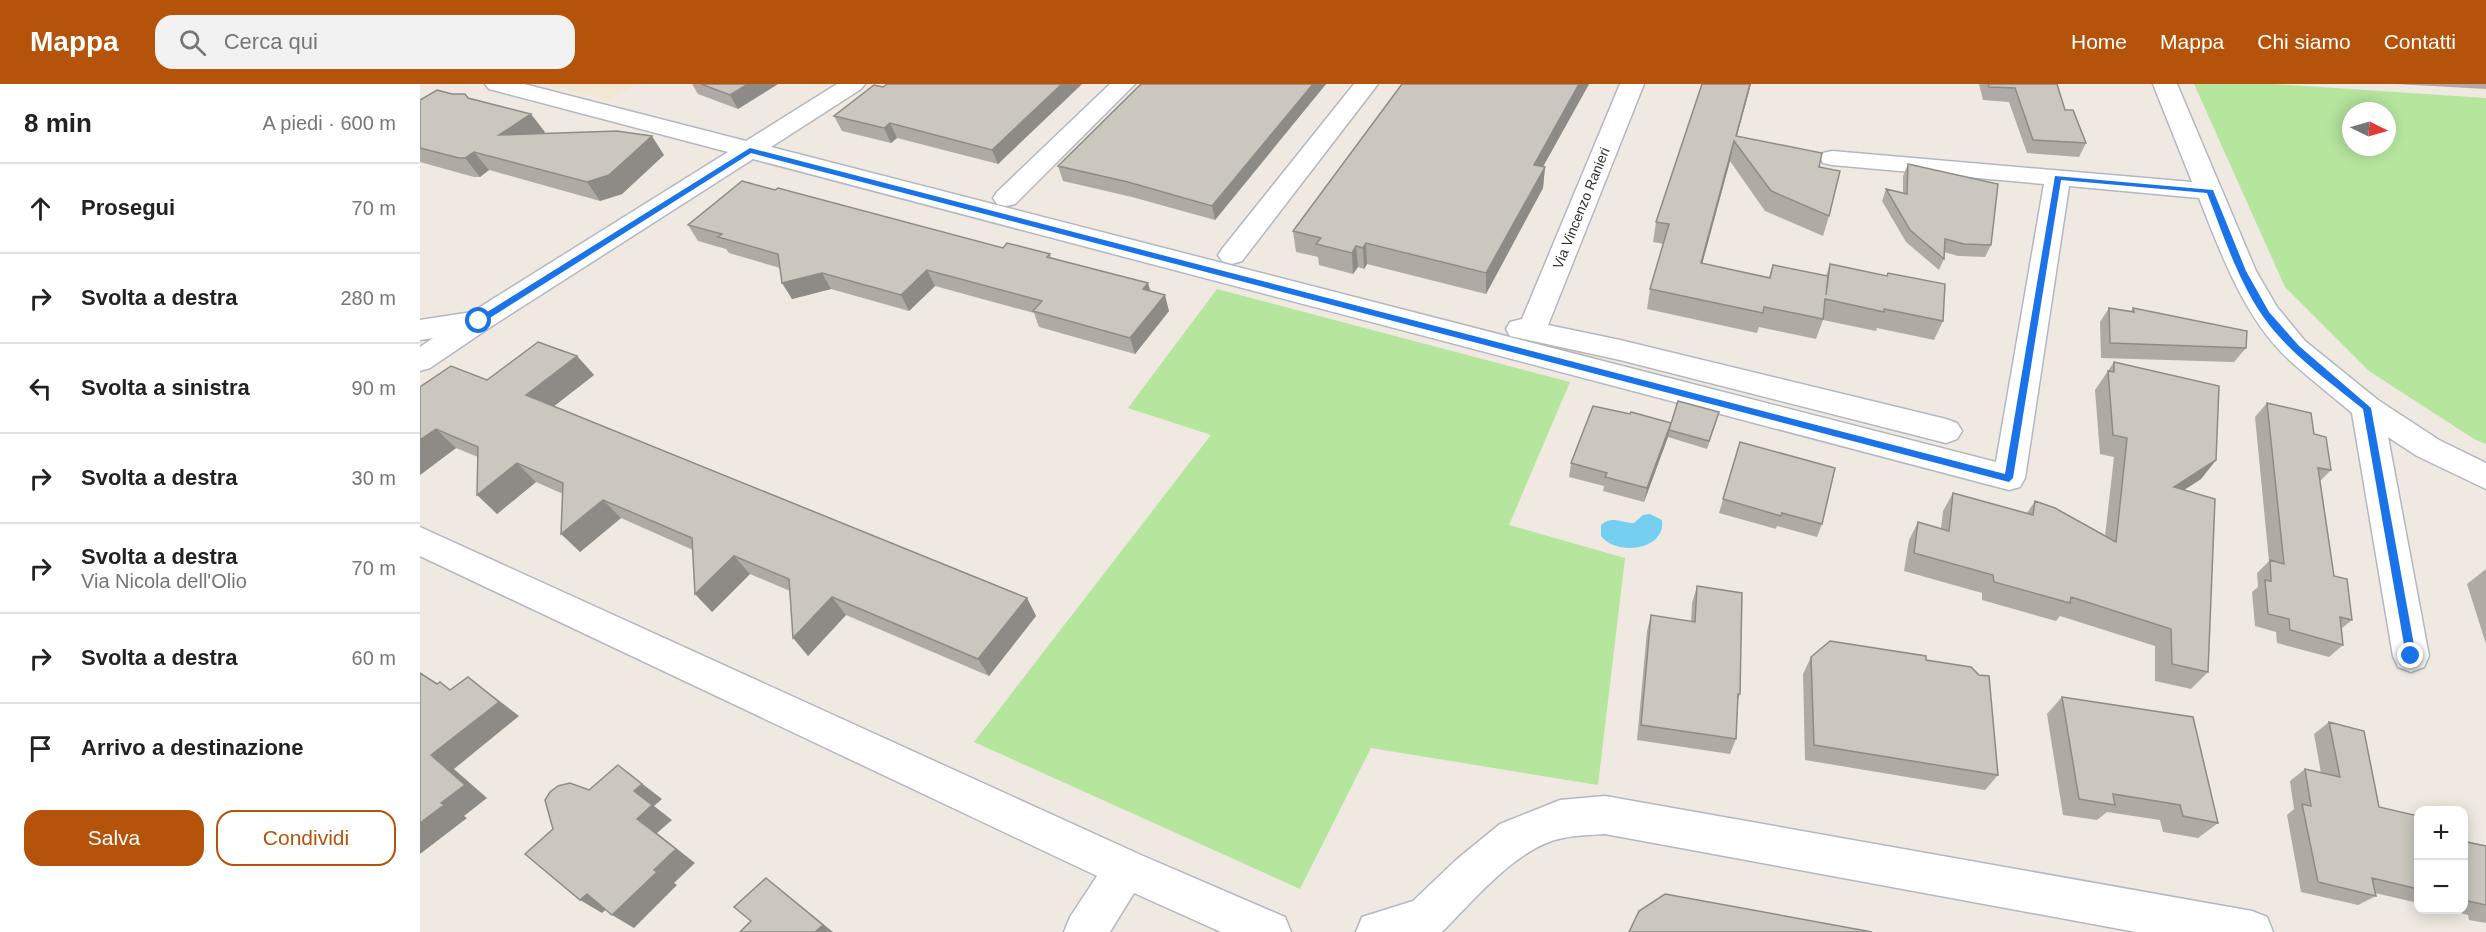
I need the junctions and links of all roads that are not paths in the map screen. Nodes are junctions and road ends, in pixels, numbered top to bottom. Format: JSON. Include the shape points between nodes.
{"nodes":[{"id":1,"x":497,"y":84,"type":"edge"},
{"id":2,"x":853,"y":84,"type":"edge"},
{"id":3,"x":1123,"y":84,"type":"edge"},
{"id":4,"x":1366,"y":84,"type":"edge"},
{"id":5,"x":1632,"y":84,"type":"edge"},
{"id":6,"x":2165,"y":84,"type":"edge"},
{"id":7,"x":761,"y":143,"type":"junction"},
{"id":8,"x":1832,"y":158,"type":"dead end"},
{"id":9,"x":2058,"y":178,"type":"junction"},
{"id":10,"x":2210,"y":191,"type":"junction"},
{"id":11,"x":1006,"y":198,"type":"junction"},
{"id":12,"x":1232,"y":255,"type":"junction"},
{"id":13,"x":479,"y":321,"type":"junction"},
{"id":14,"x":420,"y":330,"type":"edge"},
{"id":15,"x":1531,"y":332,"type":"junction"},
{"id":16,"x":420,"y":361,"type":"edge"},
{"id":17,"x":2367,"y":408,"type":"junction"},
{"id":18,"x":1946,"y":431,"type":"dead end"},
{"id":19,"x":2486,"y":477,"type":"edge"},
{"id":20,"x":420,"y":541,"type":"edge"},
{"id":21,"x":2411,"y":656,"type":"dead end"},
{"id":22,"x":1126,"y":869,"type":"junction"},
{"id":23,"x":1085,"y":932,"type":"edge"},
{"id":24,"x":1270,"y":932,"type":"edge"},
{"id":25,"x":1377,"y":932,"type":"edge"},
{"id":26,"x":2252,"y":932,"type":"edge"}],
"edges":[{"from":1,"to":7,"type":"street"},
{"from":2,"to":7,"type":"street"},
{"from":3,"to":11,"type":"street"},
{"from":4,"to":12,"type":"street"},
{"from":5,"to":15,"type":"street","name":"Via Vincenzo Ranieri"},
{"from":6,"to":10,"type":"street"},
{"from":7,"to":9,"type":"street","via":[[2009,478]]},
{"from":7,"to":11,"type":"street"},
{"from":7,"to":13,"type":"street"},
{"from":8,"to":9,"type":"street"},
{"from":9,"to":10,"type":"street"},
{"from":10,"to":17,"type":"street","via":[[2242,271],[2266,314],[2295,348]]},
{"from":11,"to":12,"type":"street"},
{"from":12,"to":15,"type":"street"},
{"from":13,"to":14,"type":"street"},
{"from":13,"to":16,"type":"street"},
{"from":15,"to":18,"type":"street","via":[[1620,350]]},
{"from":17,"to":19,"type":"street","via":[[2428,448]]},
{"from":17,"to":21,"type":"street"},
{"from":20,"to":22,"type":"street"},
{"from":22,"to":23,"type":"street"},
{"from":22,"to":24,"type":"street"},
{"from":25,"to":26,"type":"street","via":[[1425,919],[1514,838],[1560,819],[1605,815]]}]}
